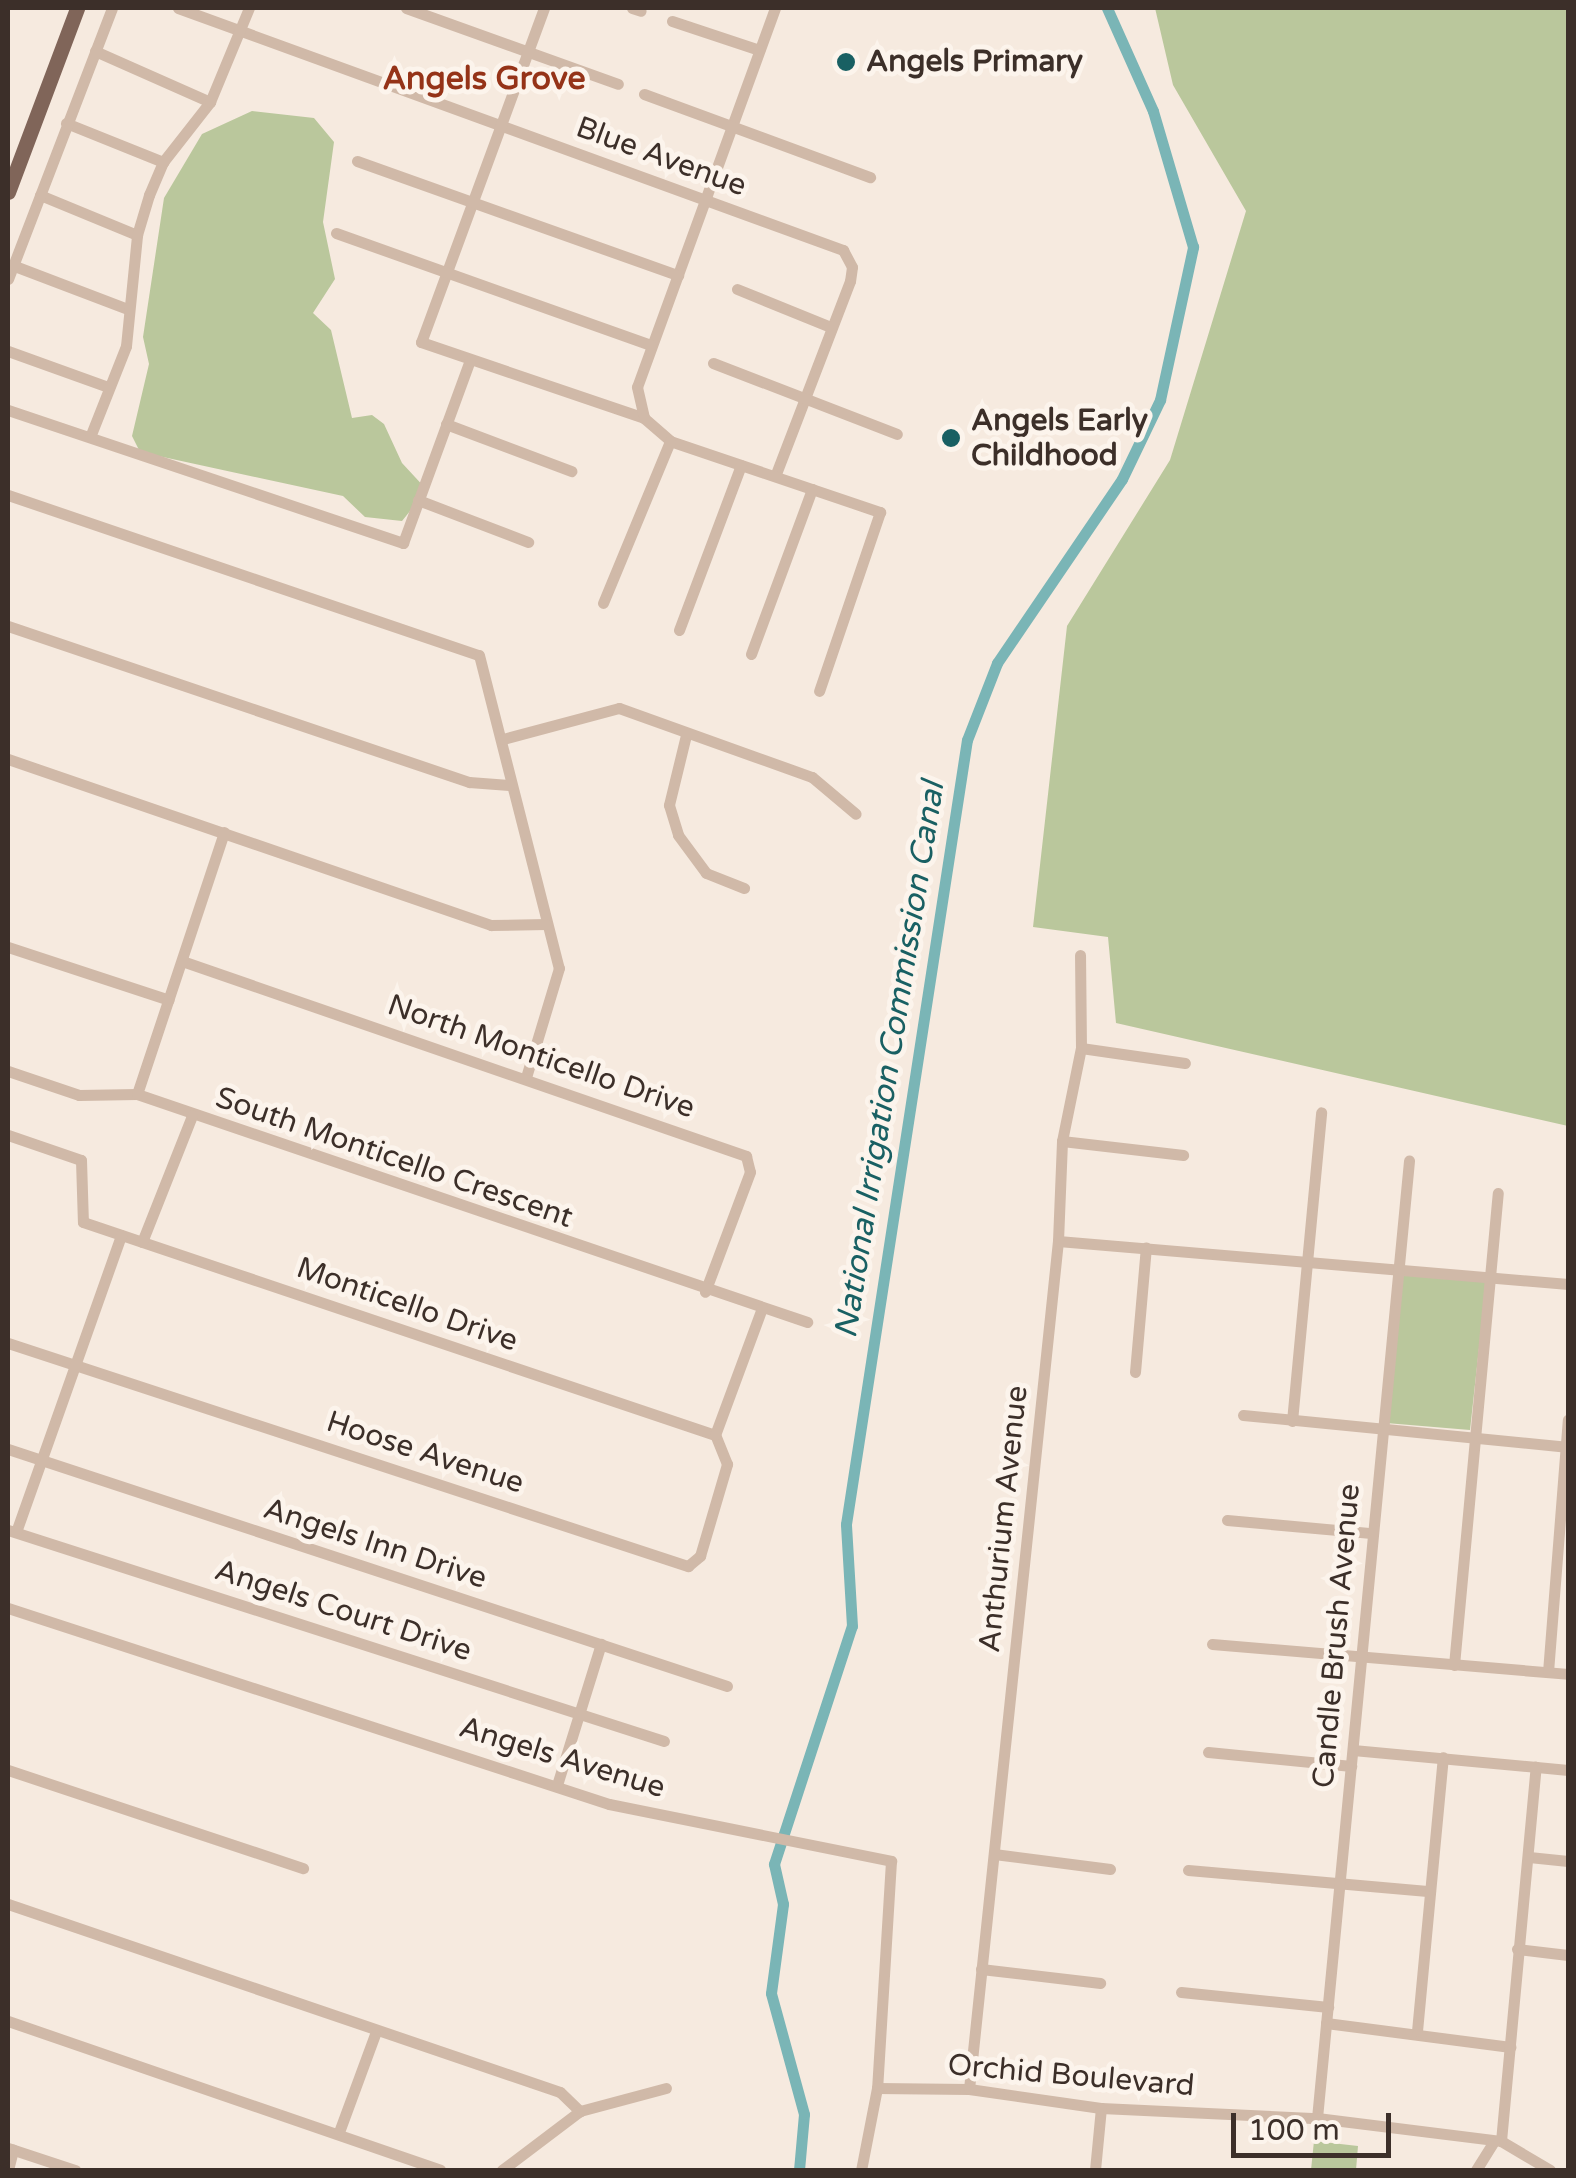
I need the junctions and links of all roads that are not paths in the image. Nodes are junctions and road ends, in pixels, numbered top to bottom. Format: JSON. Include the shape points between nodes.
{"nodes":[{"id":1,"x":77,"y":8,"type":"edge"},
{"id":2,"x":112,"y":8,"type":"edge"},
{"id":3,"x":178,"y":8,"type":"edge"},
{"id":4,"x":249,"y":8,"type":"edge"},
{"id":5,"x":406,"y":8,"type":"edge"},
{"id":6,"x":544,"y":8,"type":"edge"},
{"id":7,"x":775,"y":8,"type":"edge"},
{"id":8,"x":672,"y":21,"type":"dead end"},
{"id":9,"x":241,"y":30,"type":"junction"},
{"id":10,"x":759,"y":50,"type":"junction"},
{"id":11,"x":95,"y":51,"type":"junction"},
{"id":12,"x":527,"y":52,"type":"junction"},
{"id":13,"x":618,"y":84,"type":"dead end"},
{"id":14,"x":644,"y":94,"type":"dead end"},
{"id":15,"x":210,"y":102,"type":"junction"},
{"id":16,"x":66,"y":123,"type":"junction"},
{"id":17,"x":500,"y":125,"type":"junction"},
{"id":18,"x":731,"y":126,"type":"junction"},
{"id":19,"x":357,"y":161,"type":"dead end"},
{"id":20,"x":163,"y":162,"type":"junction"},
{"id":21,"x":870,"y":177,"type":"dead end"},
{"id":22,"x":8,"y":190,"type":"edge"},
{"id":23,"x":40,"y":195,"type":"junction"},
{"id":24,"x":704,"y":199,"type":"junction"},
{"id":25,"x":472,"y":202,"type":"junction"},
{"id":26,"x":336,"y":233,"type":"dead end"},
{"id":27,"x":136,"y":236,"type":"junction"},
{"id":28,"x":12,"y":265,"type":"junction"},
{"id":29,"x":446,"y":272,"type":"junction"},
{"id":30,"x":678,"y":276,"type":"junction"},
{"id":31,"x":8,"y":280,"type":"edge"},
{"id":32,"x":737,"y":290,"type":"dead end"},
{"id":33,"x":128,"y":308,"type":"junction"},
{"id":34,"x":828,"y":326,"type":"junction"},
{"id":35,"x":652,"y":345,"type":"junction"},
{"id":36,"x":8,"y":351,"type":"edge"},
{"id":37,"x":470,"y":360,"type":"junction"},
{"id":38,"x":713,"y":363,"type":"dead end"},
{"id":39,"x":108,"y":386,"type":"junction"},
{"id":40,"x":802,"y":397,"type":"junction"},
{"id":41,"x":8,"y":410,"type":"edge"},
{"id":42,"x":644,"y":418,"type":"junction"},
{"id":43,"x":446,"y":424,"type":"junction"},
{"id":44,"x":897,"y":434,"type":"dead end"},
{"id":45,"x":90,"y":437,"type":"junction"},
{"id":46,"x":670,"y":440,"type":"junction"},
{"id":47,"x":741,"y":465,"type":"junction"},
{"id":48,"x":571,"y":471,"type":"dead end"},
{"id":49,"x":776,"y":474,"type":"junction"},
{"id":50,"x":812,"y":489,"type":"junction"},
{"id":51,"x":8,"y":495,"type":"edge"},
{"id":52,"x":418,"y":500,"type":"junction"},
{"id":53,"x":528,"y":542,"type":"dead end"},
{"id":54,"x":603,"y":603,"type":"dead end"},
{"id":55,"x":8,"y":626,"type":"edge"},
{"id":56,"x":679,"y":630,"type":"dead end"},
{"id":57,"x":751,"y":654,"type":"dead end"},
{"id":58,"x":819,"y":691,"type":"dead end"},
{"id":59,"x":686,"y":735,"type":"junction"},
{"id":60,"x":503,"y":739,"type":"junction"},
{"id":61,"x":8,"y":759,"type":"edge"},
{"id":62,"x":509,"y":785,"type":"junction"},
{"id":63,"x":856,"y":814,"type":"dead end"},
{"id":64,"x":224,"y":832,"type":"junction"},
{"id":65,"x":744,"y":888,"type":"dead end"},
{"id":66,"x":546,"y":924,"type":"junction"},
{"id":67,"x":8,"y":947,"type":"edge"},
{"id":68,"x":1080,"y":955,"type":"dead end"},
{"id":69,"x":182,"y":961,"type":"junction"},
{"id":70,"x":169,"y":1000,"type":"junction"},
{"id":71,"x":1081,"y":1048,"type":"junction"},
{"id":72,"x":1185,"y":1063,"type":"dead end"},
{"id":73,"x":8,"y":1071,"type":"edge"},
{"id":74,"x":526,"y":1077,"type":"junction"},
{"id":75,"x":137,"y":1094,"type":"junction"},
{"id":76,"x":1321,"y":1112,"type":"dead end"},
{"id":77,"x":192,"y":1116,"type":"junction"},
{"id":78,"x":8,"y":1135,"type":"edge"},
{"id":79,"x":1062,"y":1142,"type":"junction"},
{"id":80,"x":1183,"y":1155,"type":"dead end"},
{"id":81,"x":1408,"y":1160,"type":"dead end"},
{"id":82,"x":1498,"y":1193,"type":"dead end"},
{"id":83,"x":120,"y":1235,"type":"junction"},
{"id":84,"x":1058,"y":1241,"type":"junction"},
{"id":85,"x":142,"y":1242,"type":"junction"},
{"id":86,"x":1146,"y":1247,"type":"junction"},
{"id":87,"x":1308,"y":1262,"type":"junction"},
{"id":88,"x":1398,"y":1270,"type":"junction"},
{"id":89,"x":1492,"y":1278,"type":"junction"},
{"id":90,"x":1568,"y":1284,"type":"edge"},
{"id":91,"x":706,"y":1292,"type":"junction"},
{"id":92,"x":762,"y":1308,"type":"junction"},
{"id":93,"x":807,"y":1322,"type":"dead end"},
{"id":94,"x":8,"y":1343,"type":"edge"},
{"id":95,"x":75,"y":1365,"type":"junction"},
{"id":96,"x":1135,"y":1372,"type":"dead end"},
{"id":97,"x":1243,"y":1415,"type":"dead end"},
{"id":98,"x":1292,"y":1420,"type":"junction"},
{"id":99,"x":1568,"y":1420,"type":"edge"},
{"id":100,"x":1383,"y":1430,"type":"junction"},
{"id":101,"x":714,"y":1436,"type":"junction"},
{"id":102,"x":1476,"y":1438,"type":"junction"},
{"id":103,"x":1567,"y":1447,"type":"edge"},
{"id":104,"x":8,"y":1449,"type":"edge"},
{"id":105,"x":41,"y":1460,"type":"junction"},
{"id":106,"x":1227,"y":1520,"type":"dead end"},
{"id":107,"x":12,"y":1531,"type":"edge"},
{"id":108,"x":1372,"y":1532,"type":"junction"},
{"id":109,"x":8,"y":1608,"type":"edge"},
{"id":110,"x":601,"y":1644,"type":"junction"},
{"id":111,"x":1212,"y":1644,"type":"dead end"},
{"id":112,"x":1361,"y":1658,"type":"junction"},
{"id":113,"x":1454,"y":1664,"type":"junction"},
{"id":114,"x":1548,"y":1672,"type":"junction"},
{"id":115,"x":1568,"y":1674,"type":"edge"},
{"id":116,"x":727,"y":1686,"type":"dead end"},
{"id":117,"x":580,"y":1713,"type":"junction"},
{"id":118,"x":664,"y":1740,"type":"dead end"},
{"id":119,"x":1352,"y":1750,"type":"junction"},
{"id":120,"x":1208,"y":1752,"type":"dead end"},
{"id":121,"x":1444,"y":1757,"type":"junction"},
{"id":122,"x":1351,"y":1766,"type":"junction"},
{"id":123,"x":1536,"y":1768,"type":"junction"},
{"id":124,"x":8,"y":1770,"type":"edge"},
{"id":125,"x":1568,"y":1770,"type":"edge"},
{"id":126,"x":557,"y":1785,"type":"junction"},
{"id":127,"x":994,"y":1854,"type":"junction"},
{"id":128,"x":1528,"y":1857,"type":"junction"},
{"id":129,"x":1568,"y":1861,"type":"edge"},
{"id":130,"x":302,"y":1868,"type":"dead end"},
{"id":131,"x":1110,"y":1869,"type":"dead end"},
{"id":132,"x":1188,"y":1870,"type":"dead end"},
{"id":133,"x":1338,"y":1884,"type":"junction"},
{"id":134,"x":1430,"y":1891,"type":"junction"},
{"id":135,"x":8,"y":1904,"type":"edge"},
{"id":136,"x":1517,"y":1949,"type":"junction"},
{"id":137,"x":1568,"y":1954,"type":"edge"},
{"id":138,"x":981,"y":1969,"type":"junction"},
{"id":139,"x":1100,"y":1983,"type":"dead end"},
{"id":140,"x":1181,"y":1992,"type":"dead end"},
{"id":141,"x":1328,"y":2007,"type":"junction"},
{"id":142,"x":8,"y":2021,"type":"edge"},
{"id":143,"x":1326,"y":2023,"type":"junction"},
{"id":144,"x":1417,"y":2031,"type":"junction"},
{"id":145,"x":375,"y":2034,"type":"junction"},
{"id":146,"x":1510,"y":2048,"type":"junction"},
{"id":147,"x":666,"y":2088,"type":"dead end"},
{"id":148,"x":877,"y":2088,"type":"junction"},
{"id":149,"x":968,"y":2089,"type":"junction"},
{"id":150,"x":1101,"y":2108,"type":"junction"},
{"id":151,"x":580,"y":2112,"type":"junction"},
{"id":152,"x":1316,"y":2118,"type":"junction"},
{"id":153,"x":339,"y":2132,"type":"junction"},
{"id":154,"x":1498,"y":2141,"type":"junction"},
{"id":155,"x":10,"y":2149,"type":"edge"},
{"id":156,"x":8,"y":2170,"type":"edge"},
{"id":157,"x":74,"y":2170,"type":"edge"},
{"id":158,"x":440,"y":2170,"type":"edge"},
{"id":159,"x":502,"y":2170,"type":"edge"},
{"id":160,"x":862,"y":2170,"type":"edge"},
{"id":161,"x":1094,"y":2170,"type":"edge"},
{"id":162,"x":1476,"y":2170,"type":"edge"},
{"id":163,"x":1550,"y":2170,"type":"edge"}],
"edges":[{"from":1,"to":22,"type":"main road"},
{"from":2,"to":11,"type":"street"},
{"from":3,"to":9,"type":"street","name":"Blue Avenue"},
{"from":4,"to":9,"type":"street"},
{"from":5,"to":12,"type":"street"},
{"from":6,"to":12,"type":"street"},
{"from":7,"to":10,"type":"street"},
{"from":8,"to":10,"type":"street"},
{"from":9,"to":15,"type":"street"},
{"from":9,"to":17,"type":"street","name":"Blue Avenue"},
{"from":10,"to":18,"type":"street"},
{"from":11,"to":15,"type":"street"},
{"from":11,"to":16,"type":"street"},
{"from":12,"to":13,"type":"street"},
{"from":12,"to":17,"type":"street"},
{"from":14,"to":18,"type":"street"},
{"from":15,"to":20,"type":"street"},
{"from":16,"to":20,"type":"street"},
{"from":16,"to":23,"type":"street"},
{"from":17,"to":24,"type":"street","name":"Blue Avenue"},
{"from":17,"to":25,"type":"street"},
{"from":18,"to":21,"type":"street"},
{"from":18,"to":24,"type":"street"},
{"from":19,"to":25,"type":"street"},
{"from":20,"to":27,"type":"street"},
{"from":23,"to":27,"type":"street"},
{"from":23,"to":28,"type":"street"},
{"from":24,"to":30,"type":"street"},
{"from":24,"to":34,"type":"street","name":"Blue Avenue","via":[[843,250],[852,267]]},
{"from":25,"to":29,"type":"street"},
{"from":25,"to":30,"type":"street"},
{"from":26,"to":29,"type":"street"},
{"from":27,"to":33,"type":"street"},
{"from":28,"to":31,"type":"street"},
{"from":28,"to":33,"type":"street"},
{"from":29,"to":35,"type":"street"},
{"from":29,"to":37,"type":"street","via":[[421,342]]},
{"from":30,"to":35,"type":"street"},
{"from":32,"to":34,"type":"street"},
{"from":33,"to":39,"type":"street","via":[[126,346]]},
{"from":34,"to":40,"type":"street","name":"Blue Avenue"},
{"from":35,"to":42,"type":"street","via":[[637,388]]},
{"from":36,"to":39,"type":"street"},
{"from":37,"to":42,"type":"street"},
{"from":37,"to":43,"type":"street"},
{"from":38,"to":40,"type":"street"},
{"from":39,"to":45,"type":"street"},
{"from":40,"to":44,"type":"street"},
{"from":40,"to":49,"type":"street","name":"Blue Avenue"},
{"from":41,"to":45,"type":"street"},
{"from":42,"to":46,"type":"street"},
{"from":43,"to":48,"type":"street"},
{"from":43,"to":52,"type":"street"},
{"from":45,"to":52,"type":"street","via":[[403,543]]},
{"from":46,"to":47,"type":"street"},
{"from":46,"to":54,"type":"street"},
{"from":47,"to":49,"type":"street"},
{"from":47,"to":56,"type":"street"},
{"from":49,"to":50,"type":"street"},
{"from":50,"to":57,"type":"street"},
{"from":50,"to":58,"type":"street","via":[[880,512]]},
{"from":51,"to":60,"type":"street","via":[[478,655]]},
{"from":52,"to":53,"type":"street"},
{"from":55,"to":62,"type":"street","via":[[469,782]]},
{"from":59,"to":60,"type":"street","via":[[619,708]]},
{"from":59,"to":63,"type":"street","via":[[812,777]]},
{"from":59,"to":65,"type":"street","via":[[669,805],[678,835],[706,873]]},
{"from":60,"to":62,"type":"street"},
{"from":61,"to":64,"type":"street"},
{"from":62,"to":66,"type":"street"},
{"from":64,"to":66,"type":"street","via":[[491,925]]},
{"from":64,"to":69,"type":"street"},
{"from":66,"to":74,"type":"street","via":[[560,978]]},
{"from":67,"to":70,"type":"street"},
{"from":68,"to":71,"type":"street","name":"Anthurium Avenue"},
{"from":69,"to":70,"type":"street"},
{"from":69,"to":74,"type":"street","name":"North Monticello Drive"},
{"from":70,"to":75,"type":"street"},
{"from":71,"to":72,"type":"street"},
{"from":71,"to":79,"type":"street","name":"Anthurium Avenue"},
{"from":73,"to":75,"type":"street","name":"South Monticello Crescent","via":[[79,1095]]},
{"from":74,"to":91,"type":"street","name":"North Monticello Drive","via":[[746,1156],[750,1172]]},
{"from":75,"to":77,"type":"street","name":"South Monticello Crescent"},
{"from":76,"to":87,"type":"street"},
{"from":77,"to":85,"type":"street"},
{"from":77,"to":91,"type":"street","name":"South Monticello Crescent"},
{"from":78,"to":83,"type":"street","name":"Monticello Drive","via":[[81,1160],[84,1222]]},
{"from":79,"to":80,"type":"street"},
{"from":79,"to":84,"type":"street","name":"Anthurium Avenue"},
{"from":81,"to":88,"type":"street","name":"Candle Brush Avenue"},
{"from":82,"to":89,"type":"street"},
{"from":83,"to":85,"type":"street","name":"Monticello Drive"},
{"from":83,"to":95,"type":"street"},
{"from":84,"to":86,"type":"street"},
{"from":84,"to":127,"type":"street","name":"Anthurium Avenue"},
{"from":85,"to":101,"type":"street","name":"Monticello Drive"},
{"from":86,"to":87,"type":"street"},
{"from":86,"to":96,"type":"street"},
{"from":87,"to":88,"type":"street"},
{"from":87,"to":98,"type":"street"},
{"from":88,"to":89,"type":"street"},
{"from":88,"to":100,"type":"street","name":"Candle Brush Avenue"},
{"from":89,"to":90,"type":"street"},
{"from":89,"to":102,"type":"street"},
{"from":91,"to":92,"type":"street","name":"South Monticello Crescent"},
{"from":92,"to":93,"type":"street","name":"South Monticello Crescent"},
{"from":92,"to":101,"type":"street"},
{"from":94,"to":95,"type":"street","name":"Hoose Avenue"},
{"from":95,"to":101,"type":"street","name":"Hoose Avenue","via":[[688,1566],[700,1556],[726,1464]]},
{"from":95,"to":105,"type":"street"},
{"from":97,"to":98,"type":"street"},
{"from":98,"to":100,"type":"street"},
{"from":99,"to":103,"type":"street"},
{"from":100,"to":102,"type":"street"},
{"from":100,"to":108,"type":"street","name":"Candle Brush Avenue"},
{"from":102,"to":103,"type":"street"},
{"from":102,"to":113,"type":"street"},
{"from":103,"to":114,"type":"street"},
{"from":104,"to":105,"type":"street","name":"Angels Inn Drive"},
{"from":105,"to":107,"type":"street"},
{"from":105,"to":110,"type":"street","name":"Angels Inn Drive"},
{"from":106,"to":108,"type":"street"},
{"from":107,"to":117,"type":"street","name":"Angels Court Drive"},
{"from":108,"to":112,"type":"street","name":"Candle Brush Avenue"},
{"from":109,"to":126,"type":"street","name":"Angels Avenue"},
{"from":110,"to":116,"type":"street","name":"Angels Inn Drive"},
{"from":110,"to":117,"type":"street"},
{"from":111,"to":112,"type":"street"},
{"from":112,"to":113,"type":"street"},
{"from":112,"to":119,"type":"street","name":"Candle Brush Avenue"},
{"from":113,"to":114,"type":"street"},
{"from":114,"to":115,"type":"street"},
{"from":117,"to":118,"type":"street","name":"Angels Court Drive"},
{"from":117,"to":126,"type":"street"},
{"from":119,"to":121,"type":"street"},
{"from":119,"to":122,"type":"street","name":"Candle Brush Avenue"},
{"from":120,"to":122,"type":"street"},
{"from":121,"to":123,"type":"street"},
{"from":121,"to":134,"type":"street"},
{"from":122,"to":133,"type":"street","name":"Candle Brush Avenue"},
{"from":123,"to":125,"type":"street"},
{"from":123,"to":128,"type":"street"},
{"from":124,"to":130,"type":"street"},
{"from":126,"to":148,"type":"street","name":"Angels Avenue","via":[[609,1804],[891,1860]]},
{"from":127,"to":131,"type":"street"},
{"from":127,"to":138,"type":"street","name":"Anthurium Avenue"},
{"from":128,"to":129,"type":"street"},
{"from":128,"to":136,"type":"street"},
{"from":132,"to":133,"type":"street"},
{"from":133,"to":134,"type":"street"},
{"from":133,"to":141,"type":"street","name":"Candle Brush Avenue"},
{"from":134,"to":144,"type":"street"},
{"from":135,"to":145,"type":"street"},
{"from":136,"to":137,"type":"street"},
{"from":136,"to":146,"type":"street"},
{"from":138,"to":139,"type":"street"},
{"from":138,"to":149,"type":"street","name":"Anthurium Avenue"},
{"from":140,"to":141,"type":"street"},
{"from":141,"to":143,"type":"street","name":"Candle Brush Avenue"},
{"from":142,"to":153,"type":"street"},
{"from":143,"to":144,"type":"street"},
{"from":143,"to":152,"type":"street","name":"Candle Brush Avenue"},
{"from":144,"to":146,"type":"street"},
{"from":145,"to":151,"type":"street","via":[[560,2092]]},
{"from":145,"to":153,"type":"street"},
{"from":146,"to":154,"type":"street"},
{"from":147,"to":151,"type":"street"},
{"from":148,"to":149,"type":"street","name":"Orchid Boulevard"},
{"from":148,"to":160,"type":"street"},
{"from":149,"to":150,"type":"street","name":"Orchid Boulevard"},
{"from":150,"to":152,"type":"street","name":"Orchid Boulevard"},
{"from":150,"to":161,"type":"street"},
{"from":151,"to":159,"type":"street"},
{"from":152,"to":154,"type":"street","name":"Orchid Boulevard"},
{"from":153,"to":158,"type":"street"},
{"from":154,"to":162,"type":"street"},
{"from":154,"to":163,"type":"street","name":"Orchid Boulevard"},
{"from":155,"to":156,"type":"street"},
{"from":155,"to":157,"type":"street"}]}
